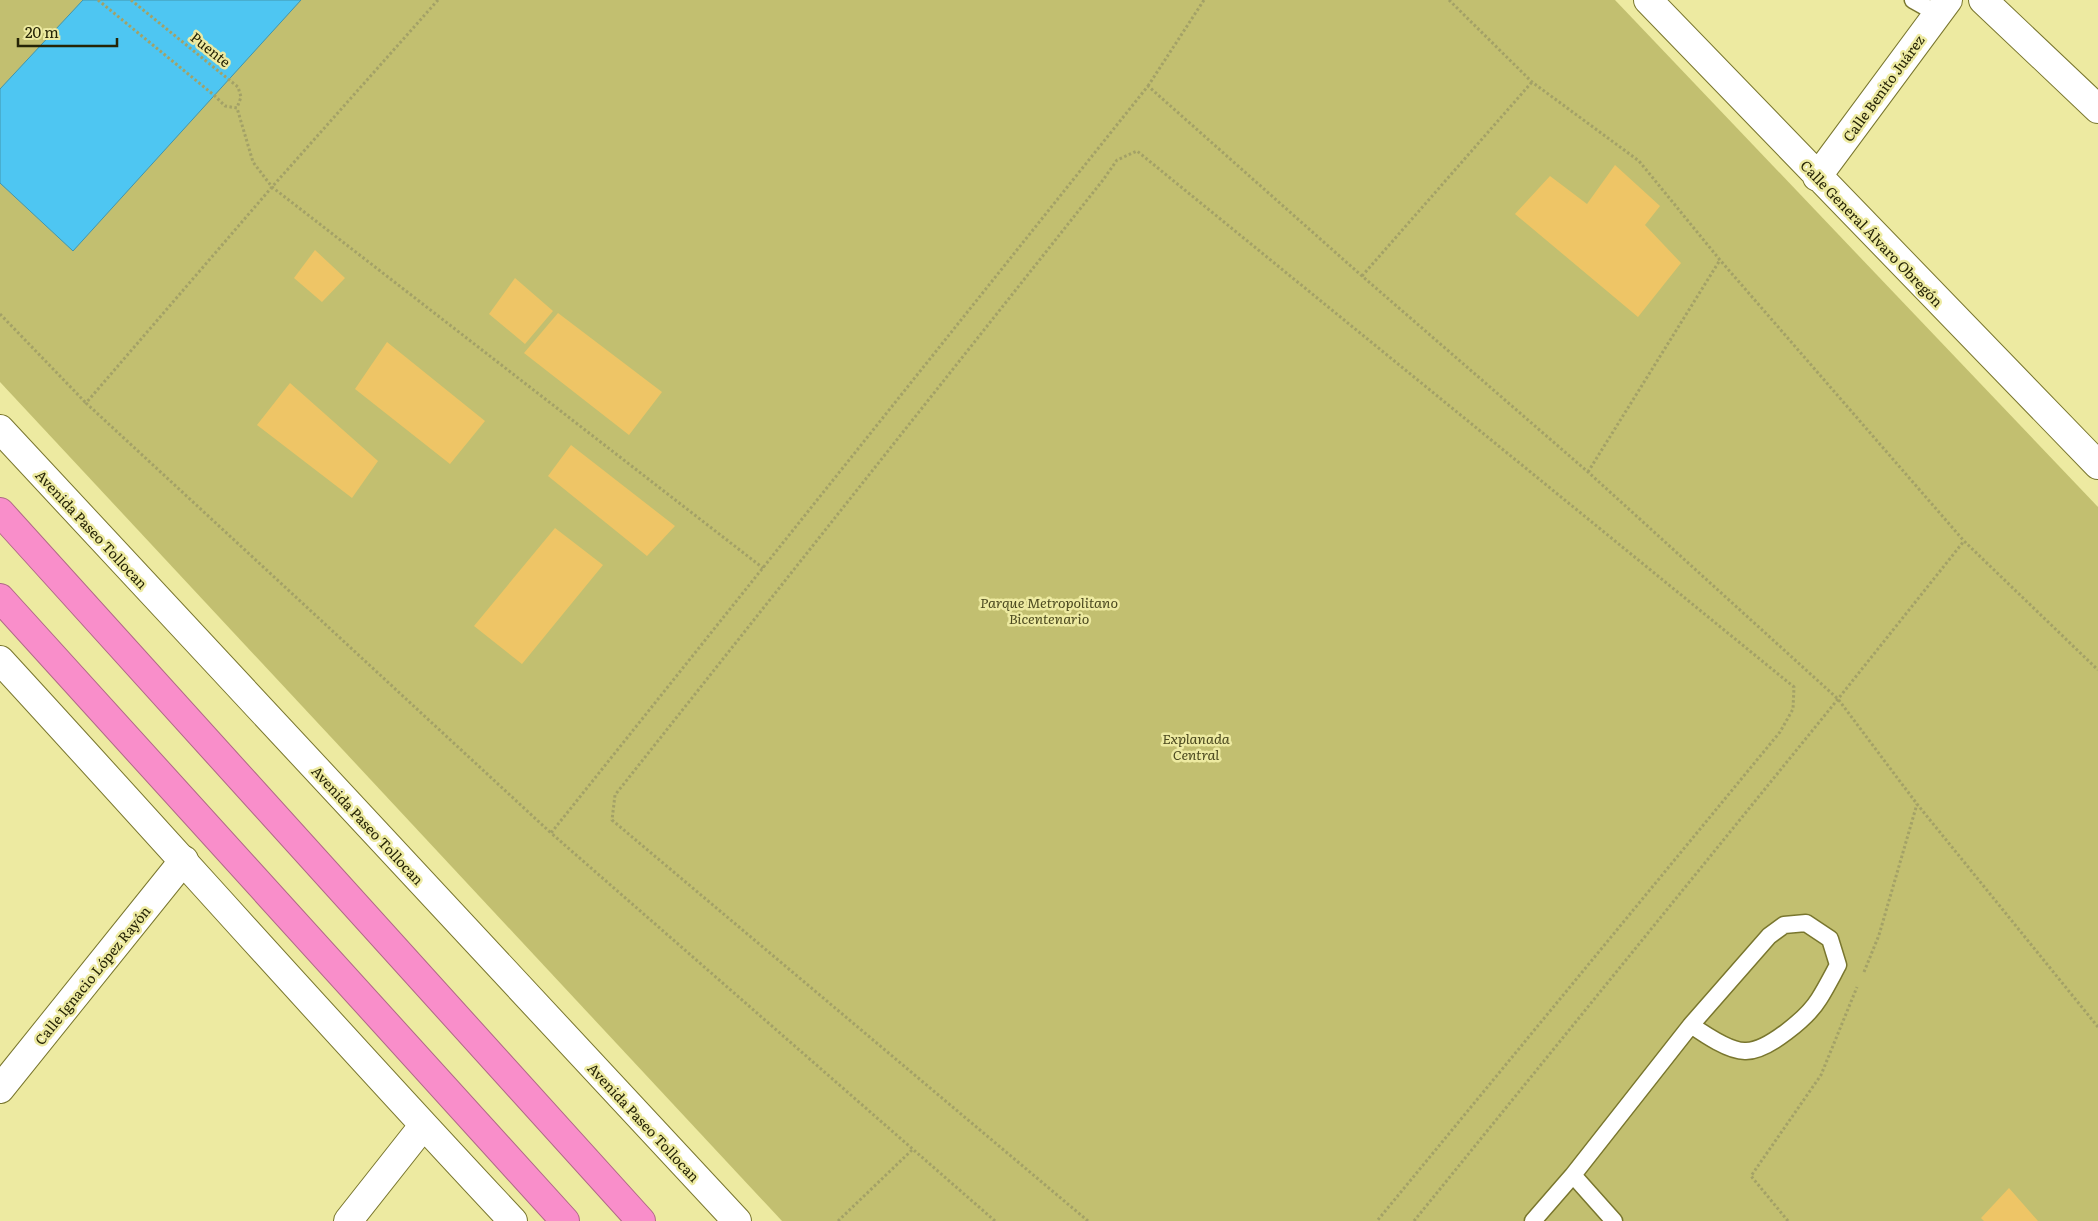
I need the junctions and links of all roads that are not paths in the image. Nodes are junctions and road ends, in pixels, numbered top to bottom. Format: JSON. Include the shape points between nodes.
{"nodes":[{"id":1,"x":1648,"y":0,"type":"edge"},
{"id":2,"x":1913,"y":0,"type":"edge"},
{"id":3,"x":1983,"y":0,"type":"edge"},
{"id":4,"x":1943,"y":7,"type":"edge"},
{"id":5,"x":2098,"y":109,"type":"edge"},
{"id":6,"x":1817,"y":177,"type":"junction"},
{"id":7,"x":0,"y":430,"type":"edge"},
{"id":8,"x":2098,"y":465,"type":"edge"},
{"id":9,"x":0,"y":512,"type":"edge"},
{"id":10,"x":0,"y":598,"type":"edge"},
{"id":11,"x":0,"y":660,"type":"edge"},
{"id":12,"x":184,"y":860,"type":"junction"},
{"id":13,"x":1691,"y":1026,"type":"junction"},
{"id":14,"x":0,"y":1089,"type":"edge"},
{"id":15,"x":423,"y":1126,"type":"junction"},
{"id":16,"x":1574,"y":1175,"type":"junction"},
{"id":17,"x":348,"y":1221,"type":"edge"},
{"id":18,"x":512,"y":1221,"type":"edge"},
{"id":19,"x":565,"y":1221,"type":"edge"},
{"id":20,"x":641,"y":1221,"type":"edge"},
{"id":21,"x":737,"y":1221,"type":"edge"},
{"id":22,"x":1533,"y":1221,"type":"edge"},
{"id":23,"x":1614,"y":1221,"type":"edge"}],
"edges":[{"from":1,"to":6,"type":"main road","name":"Calle General Álvaro Obregón"},
{"from":2,"to":4,"type":"lane"},
{"from":3,"to":5,"type":"main road"},
{"from":4,"to":6,"type":"main road","name":"Calle Benito Juárez"},
{"from":6,"to":8,"type":"main road","name":"Calle General Álvaro Obregón"},
{"from":7,"to":21,"type":"main road","name":"Avenida Paseo Tollocan"},
{"from":9,"to":20,"type":"highway"},
{"from":10,"to":19,"type":"highway"},
{"from":11,"to":12,"type":"main road"},
{"from":12,"to":14,"type":"main road","name":"Calle Ignacio López Rayón"},
{"from":12,"to":15,"type":"main road"},
{"from":13,"to":13,"type":"lane","via":[[1769,936],[1784,925],[1806,923],[1830,939],[1838,965],[1819,1000],[1796,1024],[1768,1044],[1746,1052],[1720,1044]]},
{"from":13,"to":16,"type":"lane"},
{"from":15,"to":17,"type":"main road"},
{"from":15,"to":18,"type":"main road"},
{"from":16,"to":22,"type":"lane"},
{"from":16,"to":23,"type":"lane"}]}
